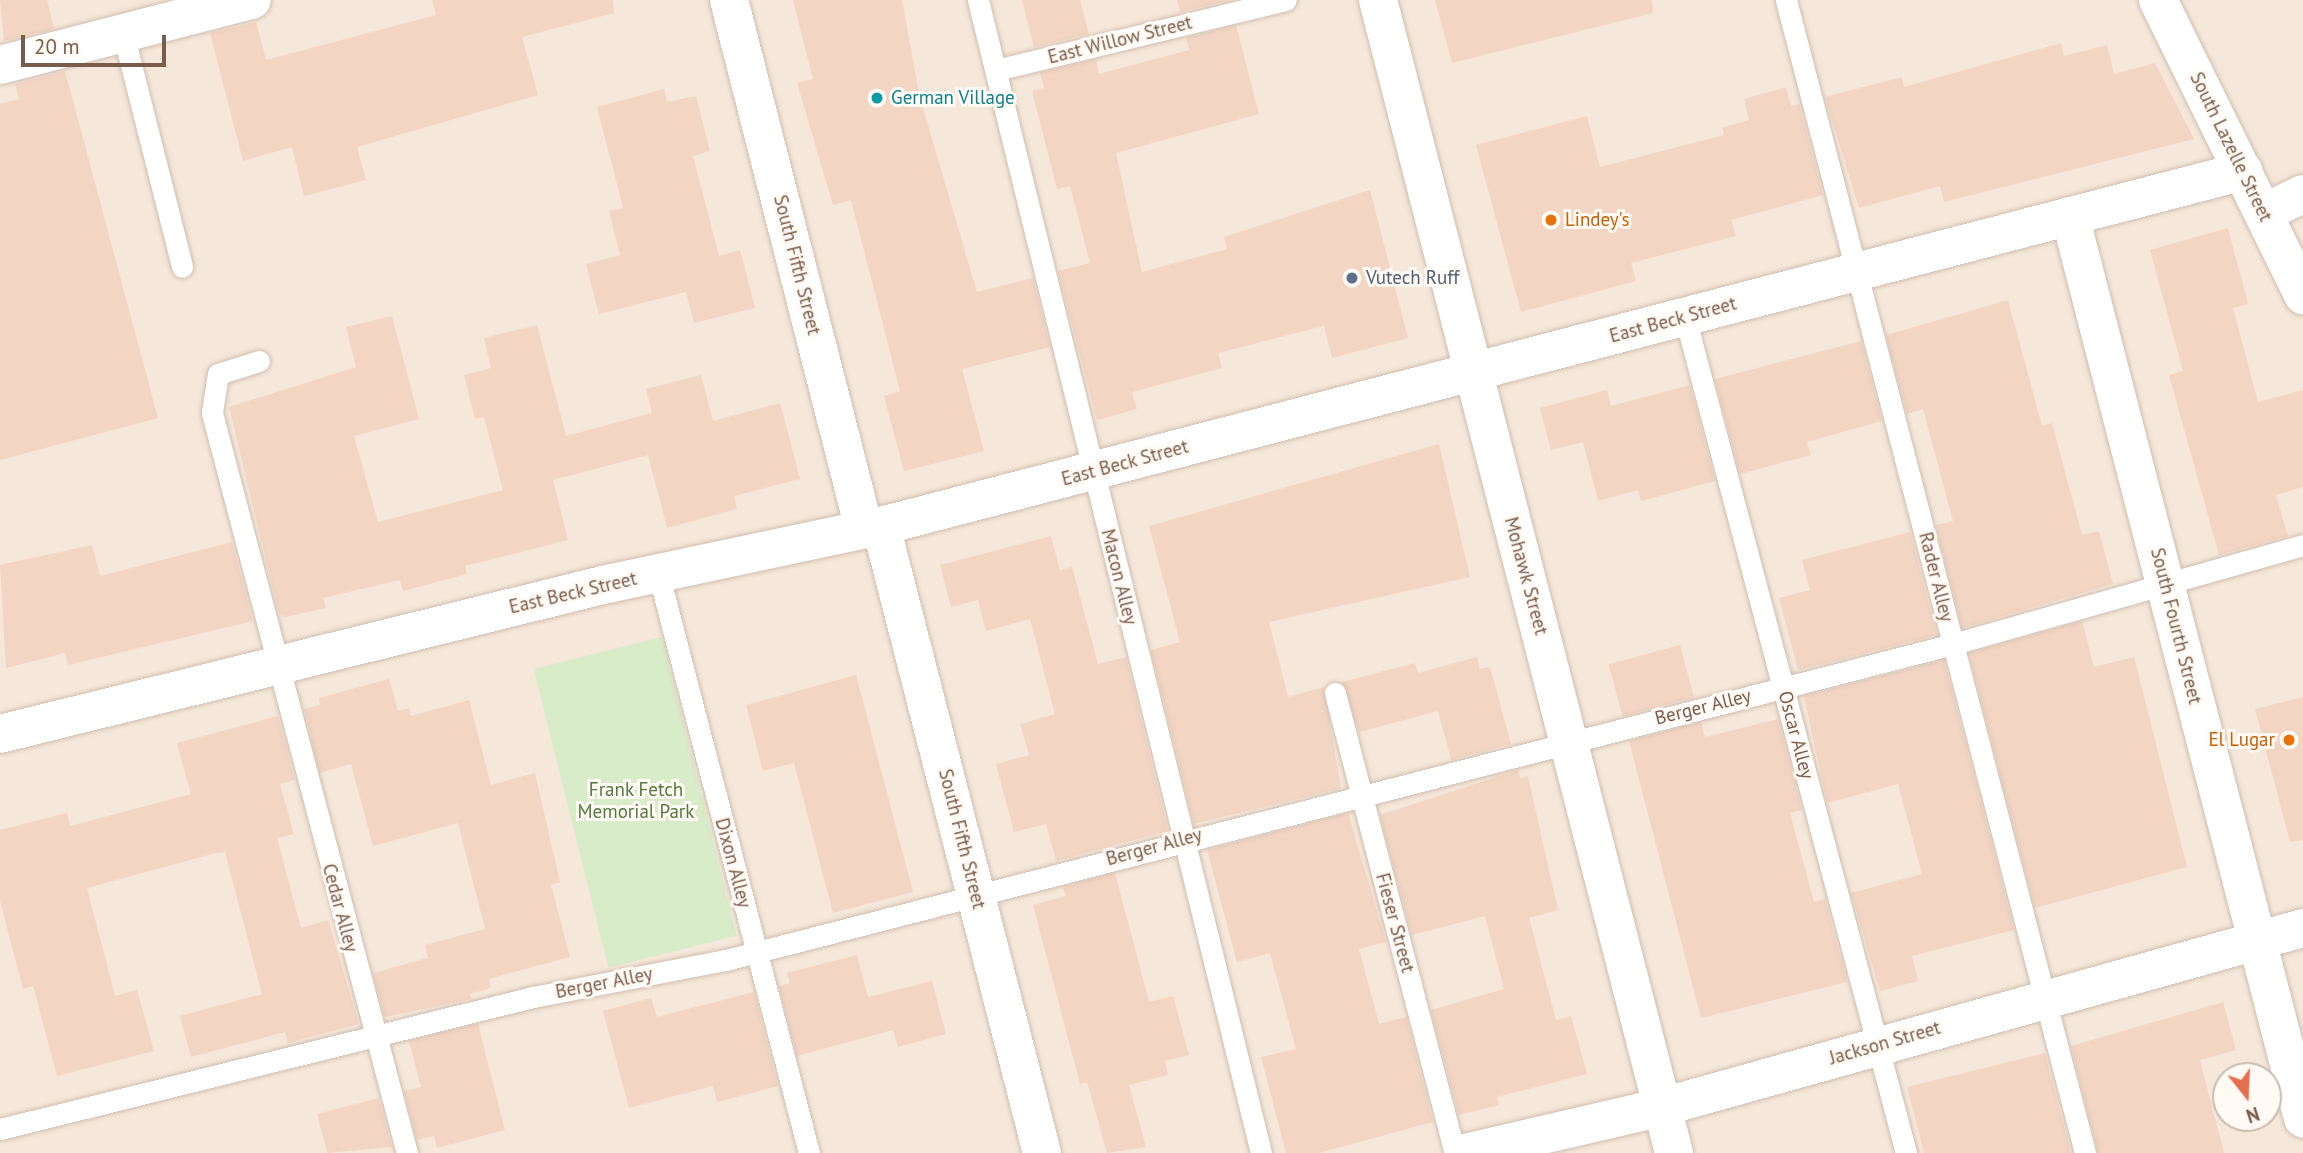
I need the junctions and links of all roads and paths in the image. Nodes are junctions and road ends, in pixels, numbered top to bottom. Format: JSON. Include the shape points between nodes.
{"nodes":[{"id":1,"x":252,"y":0,"type":"edge"},
{"id":2,"x":729,"y":0,"type":"edge"},
{"id":3,"x":978,"y":0,"type":"edge"},
{"id":4,"x":1286,"y":0,"type":"edge"},
{"id":5,"x":1378,"y":0,"type":"edge"},
{"id":6,"x":1786,"y":0,"type":"edge"},
{"id":7,"x":2158,"y":0,"type":"edge"},
{"id":8,"x":123,"y":33,"type":"junction"},
{"id":9,"x":0,"y":65,"type":"edge"},
{"id":10,"x":996,"y":70,"type":"junction"},
{"id":11,"x":2244,"y":171,"type":"junction"},
{"id":12,"x":2303,"y":194,"type":"edge"},
{"id":13,"x":2264,"y":214,"type":"junction"},
{"id":14,"x":2070,"y":216,"type":"junction"},
{"id":15,"x":182,"y":267,"type":"dead end"},
{"id":16,"x":1857,"y":272,"type":"junction"},
{"id":17,"x":2303,"y":295,"type":"edge"},
{"id":18,"x":1685,"y":317,"type":"junction"},
{"id":19,"x":259,"y":361,"type":"dead end"},
{"id":20,"x":1475,"y":371,"type":"junction"},
{"id":21,"x":1092,"y":471,"type":"junction"},
{"id":22,"x":872,"y":527,"type":"junction"},
{"id":23,"x":2303,"y":545,"type":"edge"},
{"id":24,"x":658,"y":572,"type":"junction"},
{"id":25,"x":2165,"y":583,"type":"junction"},
{"id":26,"x":1953,"y":644,"type":"junction"},
{"id":27,"x":273,"y":664,"type":"junction"},
{"id":28,"x":1783,"y":687,"type":"junction"},
{"id":29,"x":1335,"y":693,"type":"dead end"},
{"id":30,"x":0,"y":734,"type":"edge"},
{"id":31,"x":1569,"y":742,"type":"junction"},
{"id":32,"x":1362,"y":794,"type":"junction"},
{"id":33,"x":1186,"y":839,"type":"junction"},
{"id":34,"x":975,"y":892,"type":"junction"},
{"id":35,"x":2303,"y":929,"type":"edge"},
{"id":36,"x":2257,"y":940,"type":"junction"},
{"id":37,"x":757,"y":952,"type":"junction"},
{"id":38,"x":2045,"y":998,"type":"junction"},
{"id":39,"x":374,"y":1035,"type":"junction"},
{"id":40,"x":1878,"y":1045,"type":"junction"},
{"id":41,"x":1662,"y":1107,"type":"junction"},
{"id":42,"x":2303,"y":1118,"type":"edge"},
{"id":43,"x":0,"y":1129,"type":"edge"},
{"id":44,"x":407,"y":1153,"type":"edge"},
{"id":45,"x":809,"y":1153,"type":"edge"},
{"id":46,"x":1042,"y":1153,"type":"edge"},
{"id":47,"x":1261,"y":1153,"type":"edge"},
{"id":48,"x":1455,"y":1153,"type":"edge"},
{"id":49,"x":1465,"y":1153,"type":"edge"},
{"id":50,"x":1674,"y":1153,"type":"edge"},
{"id":51,"x":1906,"y":1153,"type":"edge"},
{"id":52,"x":2085,"y":1153,"type":"edge"}],
"edges":[{"from":1,"to":8,"type":"street"},
{"from":2,"to":22,"type":"street","name":"South Fifth Street"},
{"from":3,"to":10,"type":"lane","name":"Macon Alley"},
{"from":4,"to":10,"type":"lane","name":"East Willow Street"},
{"from":5,"to":20,"type":"street","name":"Mohawk Street"},
{"from":6,"to":16,"type":"lane","name":"Rader Alley"},
{"from":7,"to":11,"type":"street","name":"South Lazelle Street"},
{"from":8,"to":9,"type":"street"},
{"from":8,"to":15,"type":"lane"},
{"from":10,"to":21,"type":"lane","name":"Macon Alley"},
{"from":11,"to":13,"type":"street","name":"South Lazelle Street"},
{"from":11,"to":14,"type":"street","name":"East Beck Street"},
{"from":12,"to":13,"type":"street"},
{"from":13,"to":17,"type":"street","name":"South Lazelle Street"},
{"from":14,"to":16,"type":"street","name":"East Beck Street"},
{"from":14,"to":25,"type":"street","name":"South Fourth Street"},
{"from":16,"to":18,"type":"street","name":"East Beck Street"},
{"from":16,"to":26,"type":"lane","name":"Rader Alley"},
{"from":18,"to":20,"type":"street","name":"East Beck Street"},
{"from":18,"to":28,"type":"lane","name":"Oscar Alley"},
{"from":19,"to":27,"type":"lane","name":"Cedar Alley","via":[[218,374],[212,413]]},
{"from":20,"to":21,"type":"street","name":"East Beck Street"},
{"from":20,"to":31,"type":"street","name":"Mohawk Street"},
{"from":21,"to":22,"type":"street","name":"East Beck Street"},
{"from":21,"to":33,"type":"lane","name":"Macon Alley"},
{"from":22,"to":24,"type":"street","name":"East Beck Street"},
{"from":22,"to":34,"type":"street","name":"South Fifth Street"},
{"from":23,"to":25,"type":"lane","name":"Berger Alley"},
{"from":24,"to":27,"type":"street","name":"East Beck Street"},
{"from":24,"to":37,"type":"lane","name":"Dixon Alley"},
{"from":25,"to":26,"type":"lane","name":"Berger Alley"},
{"from":25,"to":36,"type":"street","name":"South Fourth Street"},
{"from":26,"to":28,"type":"lane","name":"Berger Alley"},
{"from":26,"to":38,"type":"lane","name":"Rader Alley"},
{"from":27,"to":30,"type":"street","name":"East Beck Street"},
{"from":27,"to":39,"type":"lane","name":"Cedar Alley"},
{"from":28,"to":31,"type":"lane","name":"Berger Alley"},
{"from":28,"to":40,"type":"lane","name":"Oscar Alley"},
{"from":29,"to":32,"type":"lane","name":"Fieser Street"},
{"from":31,"to":32,"type":"lane","name":"Berger Alley"},
{"from":31,"to":41,"type":"street","name":"Mohawk Street"},
{"from":32,"to":33,"type":"lane","name":"Berger Alley"},
{"from":32,"to":48,"type":"lane","name":"Fieser Street"},
{"from":33,"to":34,"type":"lane","name":"Berger Alley"},
{"from":33,"to":47,"type":"lane","name":"Macon Alley"},
{"from":34,"to":37,"type":"lane","name":"Berger Alley"},
{"from":34,"to":46,"type":"street","name":"South Fifth Street"},
{"from":35,"to":36,"type":"street","name":"Jackson Street"},
{"from":36,"to":38,"type":"street","name":"Jackson Street"},
{"from":36,"to":42,"type":"street","name":"South Fourth Street"},
{"from":37,"to":39,"type":"lane","name":"Berger Alley"},
{"from":37,"to":45,"type":"lane","name":"Dixon Alley"},
{"from":38,"to":40,"type":"street","name":"Jackson Street"},
{"from":38,"to":52,"type":"lane","name":"Rader Alley"},
{"from":39,"to":43,"type":"lane","name":"Berger Alley"},
{"from":39,"to":44,"type":"lane","name":"Cedar Alley"},
{"from":40,"to":41,"type":"street","name":"Jackson Street"},
{"from":40,"to":51,"type":"lane","name":"Oscar Alley"},
{"from":41,"to":49,"type":"street","name":"Jackson Street"},
{"from":41,"to":50,"type":"street","name":"Mohawk Street"}]}
